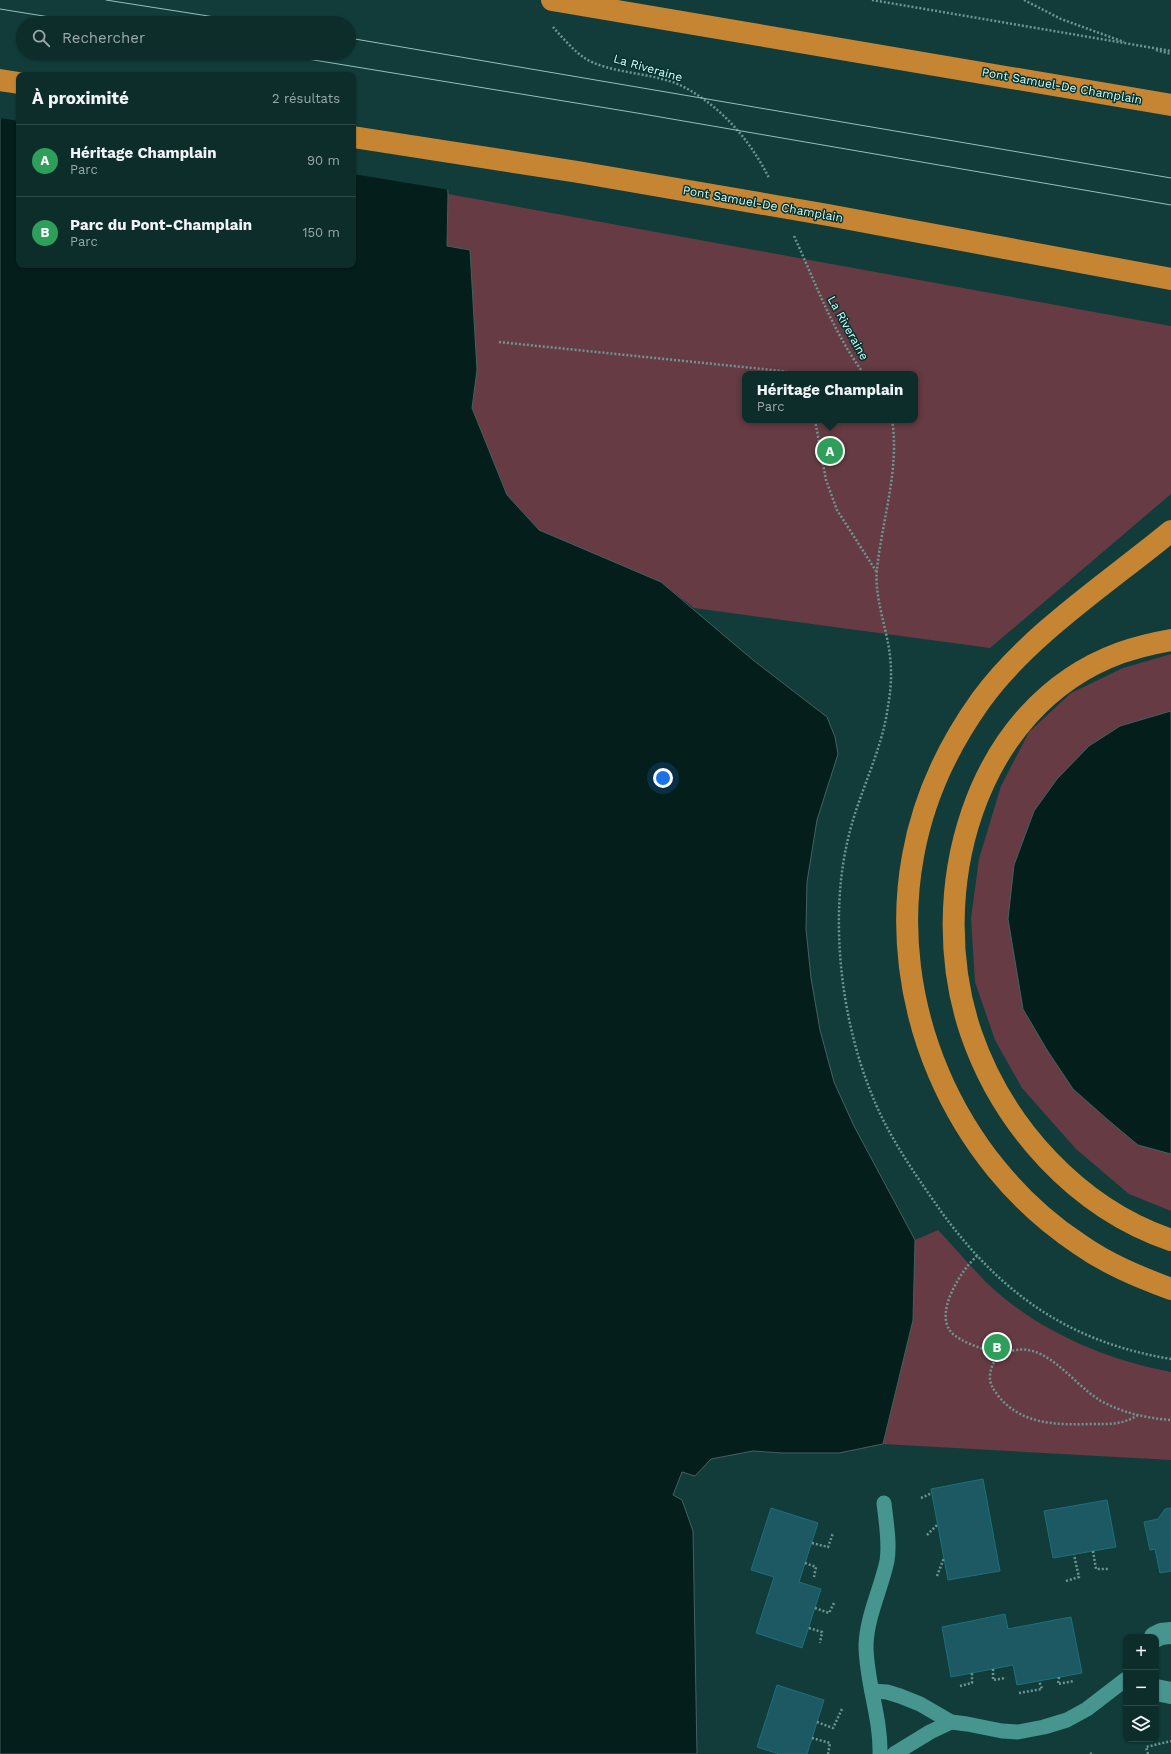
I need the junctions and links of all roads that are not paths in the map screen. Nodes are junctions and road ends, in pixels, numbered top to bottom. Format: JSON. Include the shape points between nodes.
{"nodes":[{"id":1,"x":552,"y":0,"type":"edge"},
{"id":2,"x":0,"y":80,"type":"edge"},
{"id":3,"x":16,"y":83,"type":"edge"},
{"id":4,"x":1171,"y":105,"type":"edge"},
{"id":5,"x":356,"y":137,"type":"edge"},
{"id":6,"x":1171,"y":279,"type":"edge"},
{"id":7,"x":1171,"y":531,"type":"edge"},
{"id":8,"x":1171,"y":640,"type":"edge"},
{"id":9,"x":1171,"y":1240,"type":"edge"},
{"id":10,"x":1171,"y":1289,"type":"edge"},
{"id":11,"x":884,"y":1503,"type":"dead end"},
{"id":12,"x":1171,"y":1633,"type":"edge"},
{"id":13,"x":1159,"y":1635,"type":"edge"},
{"id":14,"x":1123,"y":1681,"type":"edge"},
{"id":15,"x":872,"y":1691,"type":"junction"},
{"id":16,"x":1159,"y":1691,"type":"edge"},
{"id":17,"x":1171,"y":1693,"type":"edge"},
{"id":18,"x":951,"y":1722,"type":"junction"},
{"id":19,"x":880,"y":1754,"type":"edge"},
{"id":20,"x":894,"y":1754,"type":"edge"}],
"edges":[{"from":1,"to":4,"type":"highway","name":"Pont Samuel-De Champlain"},
{"from":2,"to":3,"type":"highway"},
{"from":5,"to":6,"type":"highway","name":"Pont Samuel-De Champlain","via":[[828,215]]},
{"from":7,"to":10,"type":"highway","via":[[1042,636],[1002,675],[982,699],[950,751],[934,784],[922,818],[913,856],[908,926],[914,994],[932,1058],[961,1118],[982,1150],[1001,1175],[1027,1201],[1078,1244],[1107,1262]]},
{"from":8,"to":9,"type":"highway","via":[[1119,653],[1083,672],[1054,691],[1016,730],[988,773],[970,817],[958,866],[954,934],[959,985],[972,1033],[991,1079],[1021,1128],[1061,1173],[1106,1209]]},
{"from":11,"to":15,"type":"lane","via":[[887,1559],[869,1623],[866,1644]]},
{"from":12,"to":13,"type":"street"},
{"from":14,"to":18,"type":"lane","via":[[1087,1709],[1067,1720],[1044,1727],[1008,1732]]},
{"from":15,"to":18,"type":"lane","via":[[900,1696]]},
{"from":15,"to":19,"type":"lane","via":[[877,1713]]},
{"from":16,"to":17,"type":"street"},
{"from":18,"to":20,"type":"lane"}]}
